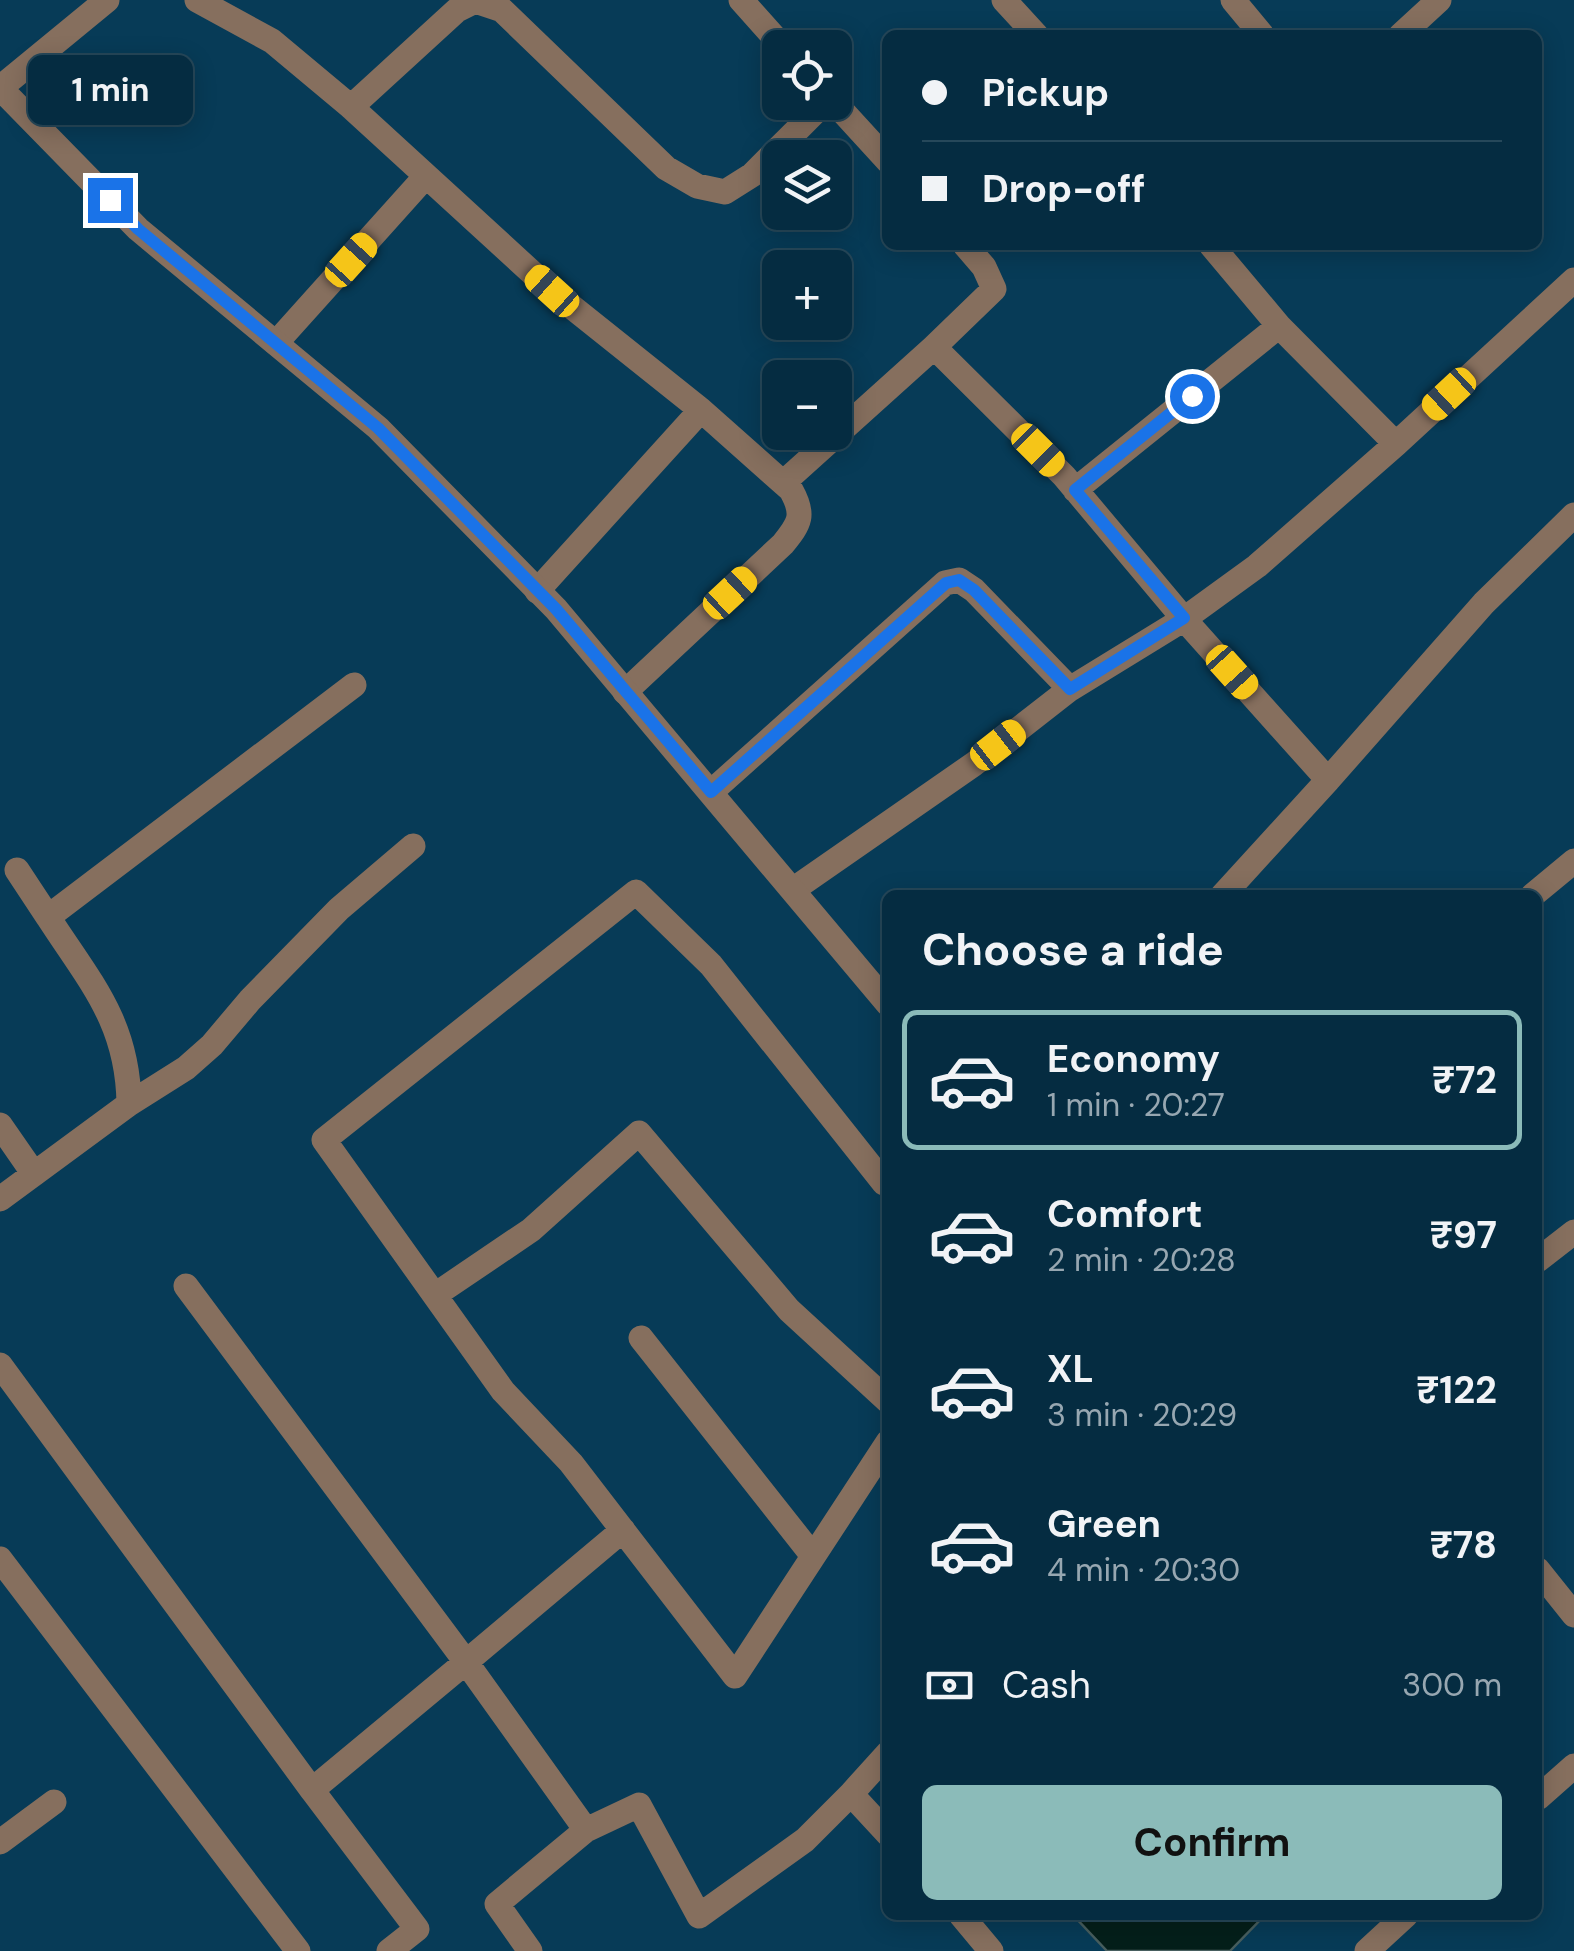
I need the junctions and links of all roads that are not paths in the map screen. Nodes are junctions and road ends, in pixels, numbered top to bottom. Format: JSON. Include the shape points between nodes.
{"nodes":[{"id":1,"x":106,"y":0,"type":"edge"},
{"id":2,"x":196,"y":0,"type":"edge"},
{"id":3,"x":740,"y":0,"type":"edge"},
{"id":4,"x":1233,"y":0,"type":"edge"},
{"id":5,"x":1438,"y":0,"type":"edge"},
{"id":6,"x":1007,"y":1,"type":"edge"},
{"id":7,"x":768,"y":30,"type":"edge"},
{"id":8,"x":1032,"y":30,"type":"edge"},
{"id":9,"x":1258,"y":30,"type":"edge"},
{"id":10,"x":1406,"y":30,"type":"edge"},
{"id":11,"x":0,"y":88,"type":"edge"},
{"id":12,"x":352,"y":107,"type":"junction"},
{"id":13,"x":807,"y":120,"type":"edge"},
{"id":14,"x":851,"y":120,"type":"edge"},
{"id":15,"x":882,"y":154,"type":"edge"},
{"id":16,"x":426,"y":176,"type":"junction"},
{"id":17,"x":969,"y":250,"type":"edge"},
{"id":18,"x":1215,"y":250,"type":"edge"},
{"id":19,"x":1574,"y":280,"type":"edge"},
{"id":20,"x":1279,"y":326,"type":"junction"},
{"id":21,"x":276,"y":343,"type":"junction"},
{"id":22,"x":934,"y":347,"type":"junction"},
{"id":23,"x":701,"y":410,"type":"junction"},
{"id":24,"x":1396,"y":444,"type":"junction"},
{"id":25,"x":783,"y":483,"type":"junction"},
{"id":26,"x":1075,"y":490,"type":"junction"},
{"id":27,"x":1574,"y":514,"type":"edge"},
{"id":28,"x":538,"y":590,"type":"junction"},
{"id":29,"x":1184,"y":618,"type":"junction"},
{"id":30,"x":354,"y":685,"type":"dead end"},
{"id":31,"x":1070,"y":689,"type":"junction"},
{"id":32,"x":625,"y":692,"type":"junction"},
{"id":33,"x":1328,"y":780,"type":"junction"},
{"id":34,"x":711,"y":792,"type":"junction"},
{"id":35,"x":413,"y":846,"type":"dead end"},
{"id":36,"x":1574,"y":861,"type":"edge"},
{"id":37,"x":16,"y":870,"type":"dead end"},
{"id":38,"x":794,"y":889,"type":"junction"},
{"id":39,"x":1227,"y":890,"type":"edge"},
{"id":40,"x":1539,"y":890,"type":"edge"},
{"id":41,"x":48,"y":917,"type":"junction"},
{"id":42,"x":882,"y":997,"type":"edge"},
{"id":43,"x":128,"y":1104,"type":"junction"},
{"id":44,"x":0,"y":1125,"type":"edge"},
{"id":45,"x":34,"y":1174,"type":"junction"},
{"id":46,"x":882,"y":1180,"type":"edge"},
{"id":47,"x":0,"y":1199,"type":"edge"},
{"id":48,"x":1574,"y":1232,"type":"edge"},
{"id":49,"x":1542,"y":1257,"type":"edge"},
{"id":50,"x":186,"y":1286,"type":"dead end"},
{"id":51,"x":435,"y":1295,"type":"junction"},
{"id":52,"x":641,"y":1338,"type":"dead end"},
{"id":53,"x":0,"y":1365,"type":"edge"},
{"id":54,"x":882,"y":1396,"type":"edge"},
{"id":55,"x":882,"y":1451,"type":"edge"},
{"id":56,"x":623,"y":1530,"type":"junction"},
{"id":57,"x":813,"y":1556,"type":"junction"},
{"id":58,"x":0,"y":1559,"type":"edge"},
{"id":59,"x":1542,"y":1575,"type":"edge"},
{"id":60,"x":1573,"y":1612,"type":"edge"},
{"id":61,"x":466,"y":1662,"type":"junction"},
{"id":62,"x":882,"y":1760,"type":"edge"},
{"id":63,"x":1574,"y":1766,"type":"edge"},
{"id":64,"x":312,"y":1790,"type":"junction"},
{"id":65,"x":851,"y":1794,"type":"junction"},
{"id":66,"x":1542,"y":1794,"type":"edge"},
{"id":67,"x":54,"y":1802,"type":"dead end"},
{"id":68,"x":882,"y":1828,"type":"edge"},
{"id":69,"x":586,"y":1830,"type":"junction"},
{"id":70,"x":0,"y":1842,"type":"edge"},
{"id":71,"x":965,"y":1920,"type":"edge"},
{"id":72,"x":1401,"y":1920,"type":"edge"},
{"id":73,"x":298,"y":1951,"type":"edge"},
{"id":74,"x":389,"y":1951,"type":"edge"},
{"id":75,"x":530,"y":1951,"type":"edge"},
{"id":76,"x":991,"y":1951,"type":"edge"},
{"id":77,"x":1367,"y":1951,"type":"edge"}],
"edges":[{"from":1,"to":11,"type":"street"},
{"from":2,"to":12,"type":"street","via":[[272,41]]},
{"from":3,"to":7,"type":"street"},
{"from":4,"to":9,"type":"street"},
{"from":5,"to":10,"type":"street"},
{"from":6,"to":8,"type":"street"},
{"from":11,"to":21,"type":"street","via":[[138,229]]},
{"from":12,"to":13,"type":"street","via":[[475,2],[502,10],[666,168],[697,186],[725,192],[752,175]]},
{"from":12,"to":16,"type":"street"},
{"from":14,"to":15,"type":"street"},
{"from":16,"to":21,"type":"street"},
{"from":16,"to":23,"type":"street","via":[[552,291]]},
{"from":17,"to":22,"type":"street","via":[[994,289]]},
{"from":18,"to":20,"type":"street"},
{"from":19,"to":24,"type":"street"},
{"from":20,"to":24,"type":"street"},
{"from":20,"to":26,"type":"street"},
{"from":21,"to":28,"type":"street","via":[[378,428]]},
{"from":22,"to":25,"type":"street"},
{"from":22,"to":26,"type":"street"},
{"from":23,"to":25,"type":"street"},
{"from":23,"to":28,"type":"street"},
{"from":24,"to":29,"type":"street","via":[[1257,566]]},
{"from":25,"to":32,"type":"street","via":[[800,507],[797,526]]},
{"from":26,"to":29,"type":"street"},
{"from":27,"to":33,"type":"street"},
{"from":28,"to":32,"type":"street"},
{"from":29,"to":31,"type":"street"},
{"from":29,"to":33,"type":"street"},
{"from":30,"to":41,"type":"street"},
{"from":31,"to":34,"type":"street","via":[[974,590],[959,580],[946,583]]},
{"from":31,"to":38,"type":"street"},
{"from":32,"to":34,"type":"street"},
{"from":33,"to":39,"type":"street"},
{"from":34,"to":38,"type":"street"},
{"from":35,"to":43,"type":"street","via":[[339,909],[212,1045]]},
{"from":36,"to":40,"type":"street"},
{"from":37,"to":41,"type":"street"},
{"from":38,"to":42,"type":"street"},
{"from":41,"to":43,"type":"street","via":[[111,1012],[127,1066]]},
{"from":43,"to":45,"type":"street"},
{"from":44,"to":45,"type":"street"},
{"from":45,"to":47,"type":"street"},
{"from":46,"to":51,"type":"street","via":[[711,965],[636,892],[324,1140]]},
{"from":48,"to":49,"type":"street"},
{"from":50,"to":61,"type":"street"},
{"from":51,"to":54,"type":"street","via":[[530,1230],[639,1133],[788,1310]]},
{"from":51,"to":56,"type":"street","via":[[503,1391],[572,1463]]},
{"from":52,"to":57,"type":"street"},
{"from":53,"to":64,"type":"street"},
{"from":55,"to":57,"type":"street"},
{"from":56,"to":57,"type":"street","via":[[734,1676]]},
{"from":56,"to":61,"type":"street"},
{"from":58,"to":73,"type":"street"},
{"from":59,"to":60,"type":"street"},
{"from":61,"to":64,"type":"street"},
{"from":61,"to":69,"type":"street"},
{"from":62,"to":65,"type":"street"},
{"from":63,"to":66,"type":"street"},
{"from":64,"to":74,"type":"street","via":[[417,1929]]},
{"from":65,"to":68,"type":"street"},
{"from":65,"to":69,"type":"street","via":[[805,1840],[699,1916],[639,1805]]},
{"from":67,"to":70,"type":"street"},
{"from":69,"to":75,"type":"street","via":[[497,1904]]},
{"from":71,"to":76,"type":"street"},
{"from":72,"to":77,"type":"street"}]}
